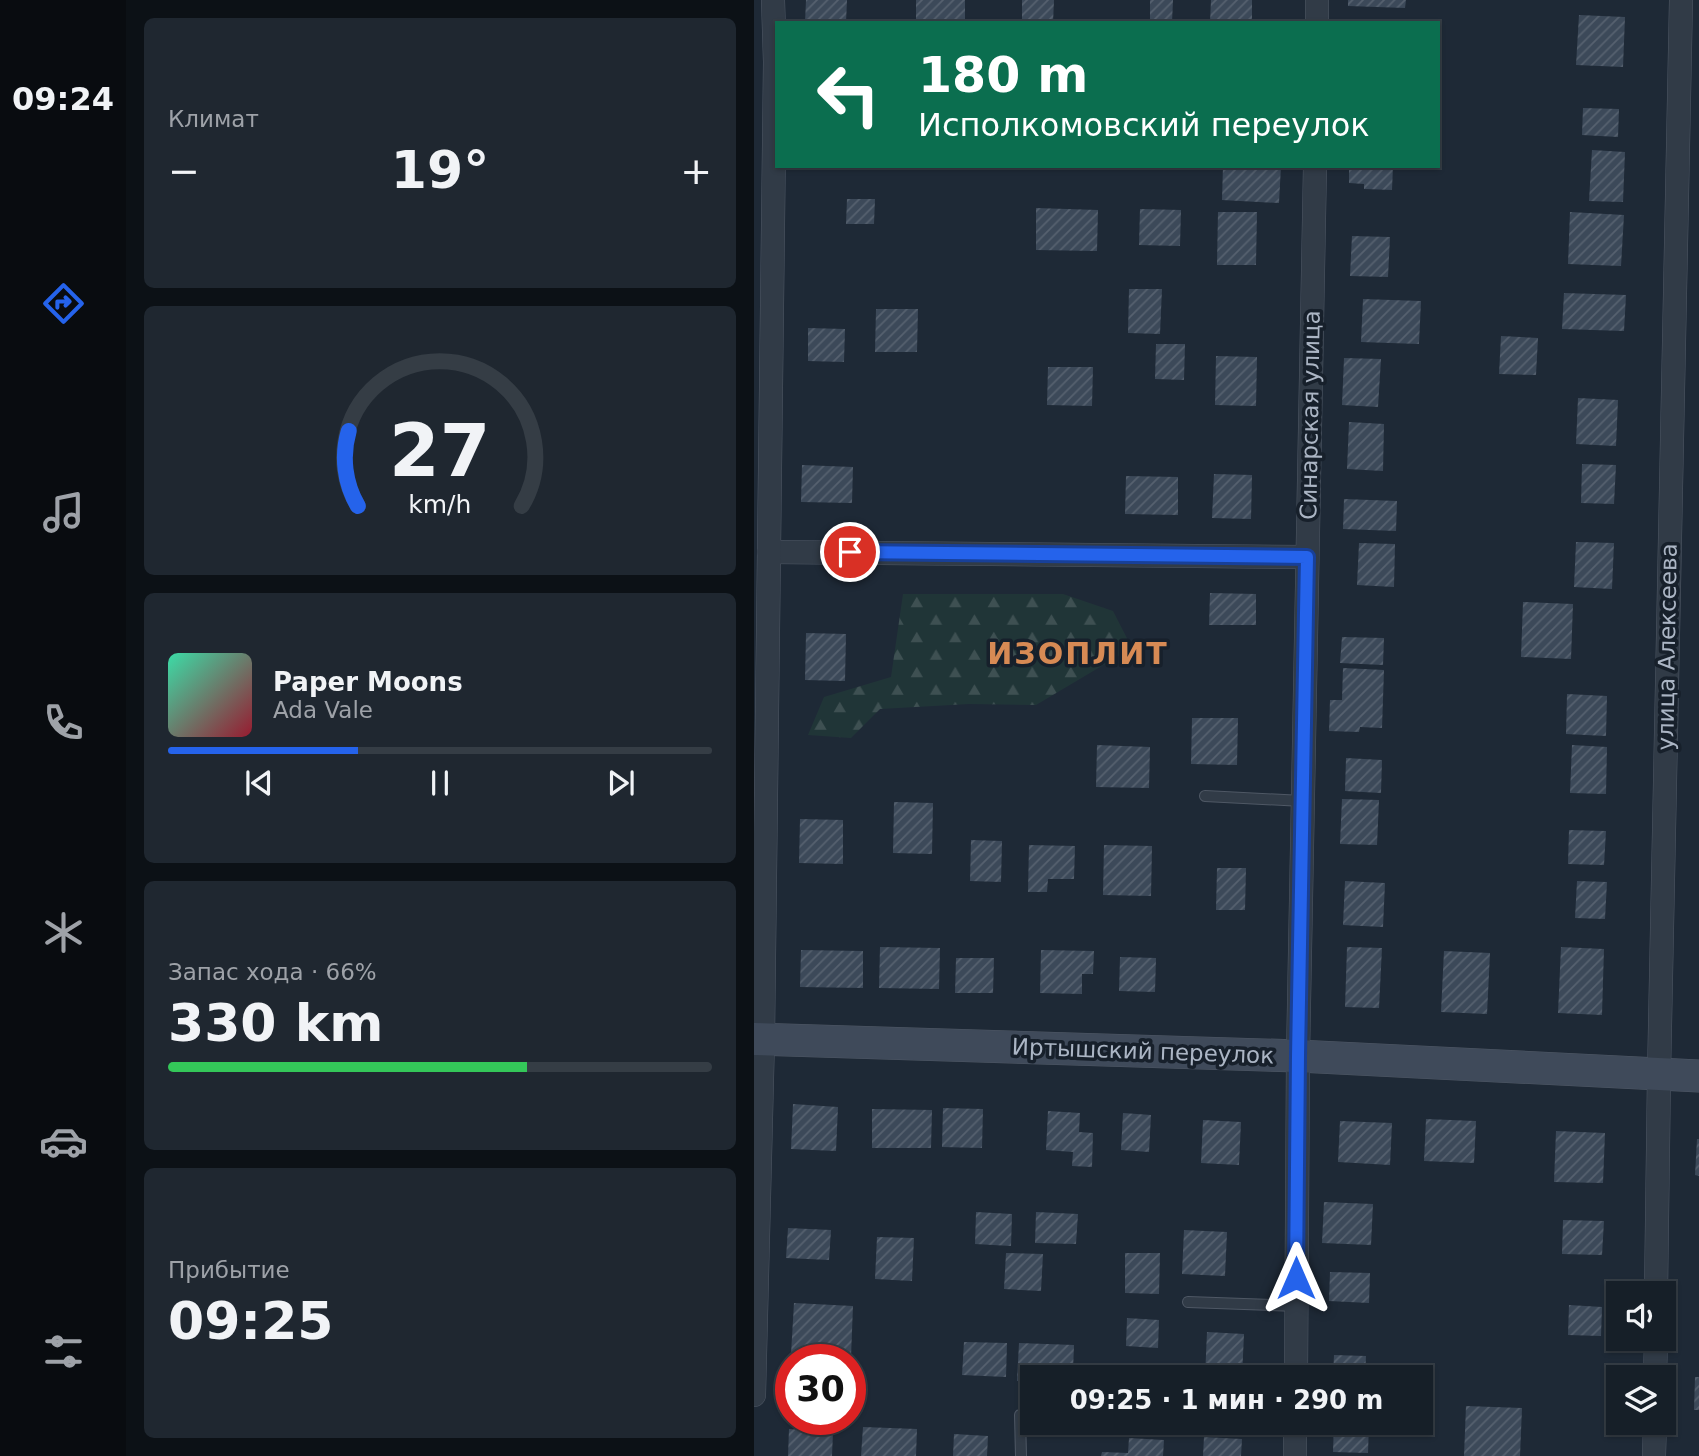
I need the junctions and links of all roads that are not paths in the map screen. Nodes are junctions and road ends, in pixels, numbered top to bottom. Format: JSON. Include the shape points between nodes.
{"nodes":[{"id":1,"x":773,"y":0,"type":"edge"},
{"id":2,"x":1317,"y":0,"type":"edge"},
{"id":3,"x":1680,"y":0,"type":"edge"},
{"id":4,"x":1317,"y":21,"type":"edge"},
{"id":5,"x":775,"y":41,"type":"edge"},
{"id":6,"x":775,"y":132,"type":"edge"},
{"id":7,"x":1315,"y":168,"type":"edge"},
{"id":8,"x":769,"y":552,"type":"junction"},
{"id":9,"x":1307,"y":557,"type":"junction"},
{"id":10,"x":1205,"y":796,"type":"dead end"},
{"id":11,"x":1303,"y":801,"type":"junction"},
{"id":12,"x":758,"y":1039,"type":"edge"},
{"id":13,"x":1298,"y":1056,"type":"junction"},
{"id":14,"x":1659,"y":1075,"type":"junction"},
{"id":15,"x":1699,"y":1076,"type":"edge"},
{"id":16,"x":1656,"y":1281,"type":"edge"},
{"id":17,"x":1187,"y":1302,"type":"dead end"},
{"id":18,"x":1296,"y":1306,"type":"junction"},
{"id":19,"x":1296,"y":1365,"type":"edge"},
{"id":20,"x":754,"y":1395,"type":"edge"},
{"id":21,"x":1020,"y":1435,"type":"edge"},
{"id":22,"x":1295,"y":1435,"type":"edge"},
{"id":23,"x":1655,"y":1435,"type":"edge"},
{"id":24,"x":1021,"y":1456,"type":"edge"},
{"id":25,"x":1295,"y":1456,"type":"edge"},
{"id":26,"x":1654,"y":1456,"type":"edge"}],
"edges":[{"from":1,"to":5,"type":"street"},
{"from":2,"to":4,"type":"street"},
{"from":3,"to":14,"type":"street","name":"улица Алексеева"},
{"from":6,"to":8,"type":"street"},
{"from":7,"to":9,"type":"street","name":"Синарская улица"},
{"from":8,"to":9,"type":"street"},
{"from":8,"to":12,"type":"street"},
{"from":9,"to":11,"type":"street","name":"Синарская улица"},
{"from":10,"to":11,"type":"lane"},
{"from":11,"to":13,"type":"street","name":"Синарская улица"},
{"from":12,"to":13,"type":"street","name":"Иртышский переулок"},
{"from":12,"to":20,"type":"street"},
{"from":13,"to":14,"type":"street","name":"Иртышский переулок"},
{"from":13,"to":18,"type":"street","name":"Синарская улица"},
{"from":14,"to":15,"type":"street","name":"Иртышский переулок"},
{"from":14,"to":16,"type":"street","name":"улица Алексеева"},
{"from":17,"to":18,"type":"lane"},
{"from":18,"to":19,"type":"street","name":"Синарская улица"},
{"from":21,"to":24,"type":"lane"},
{"from":22,"to":25,"type":"street"},
{"from":23,"to":26,"type":"street"}]}
